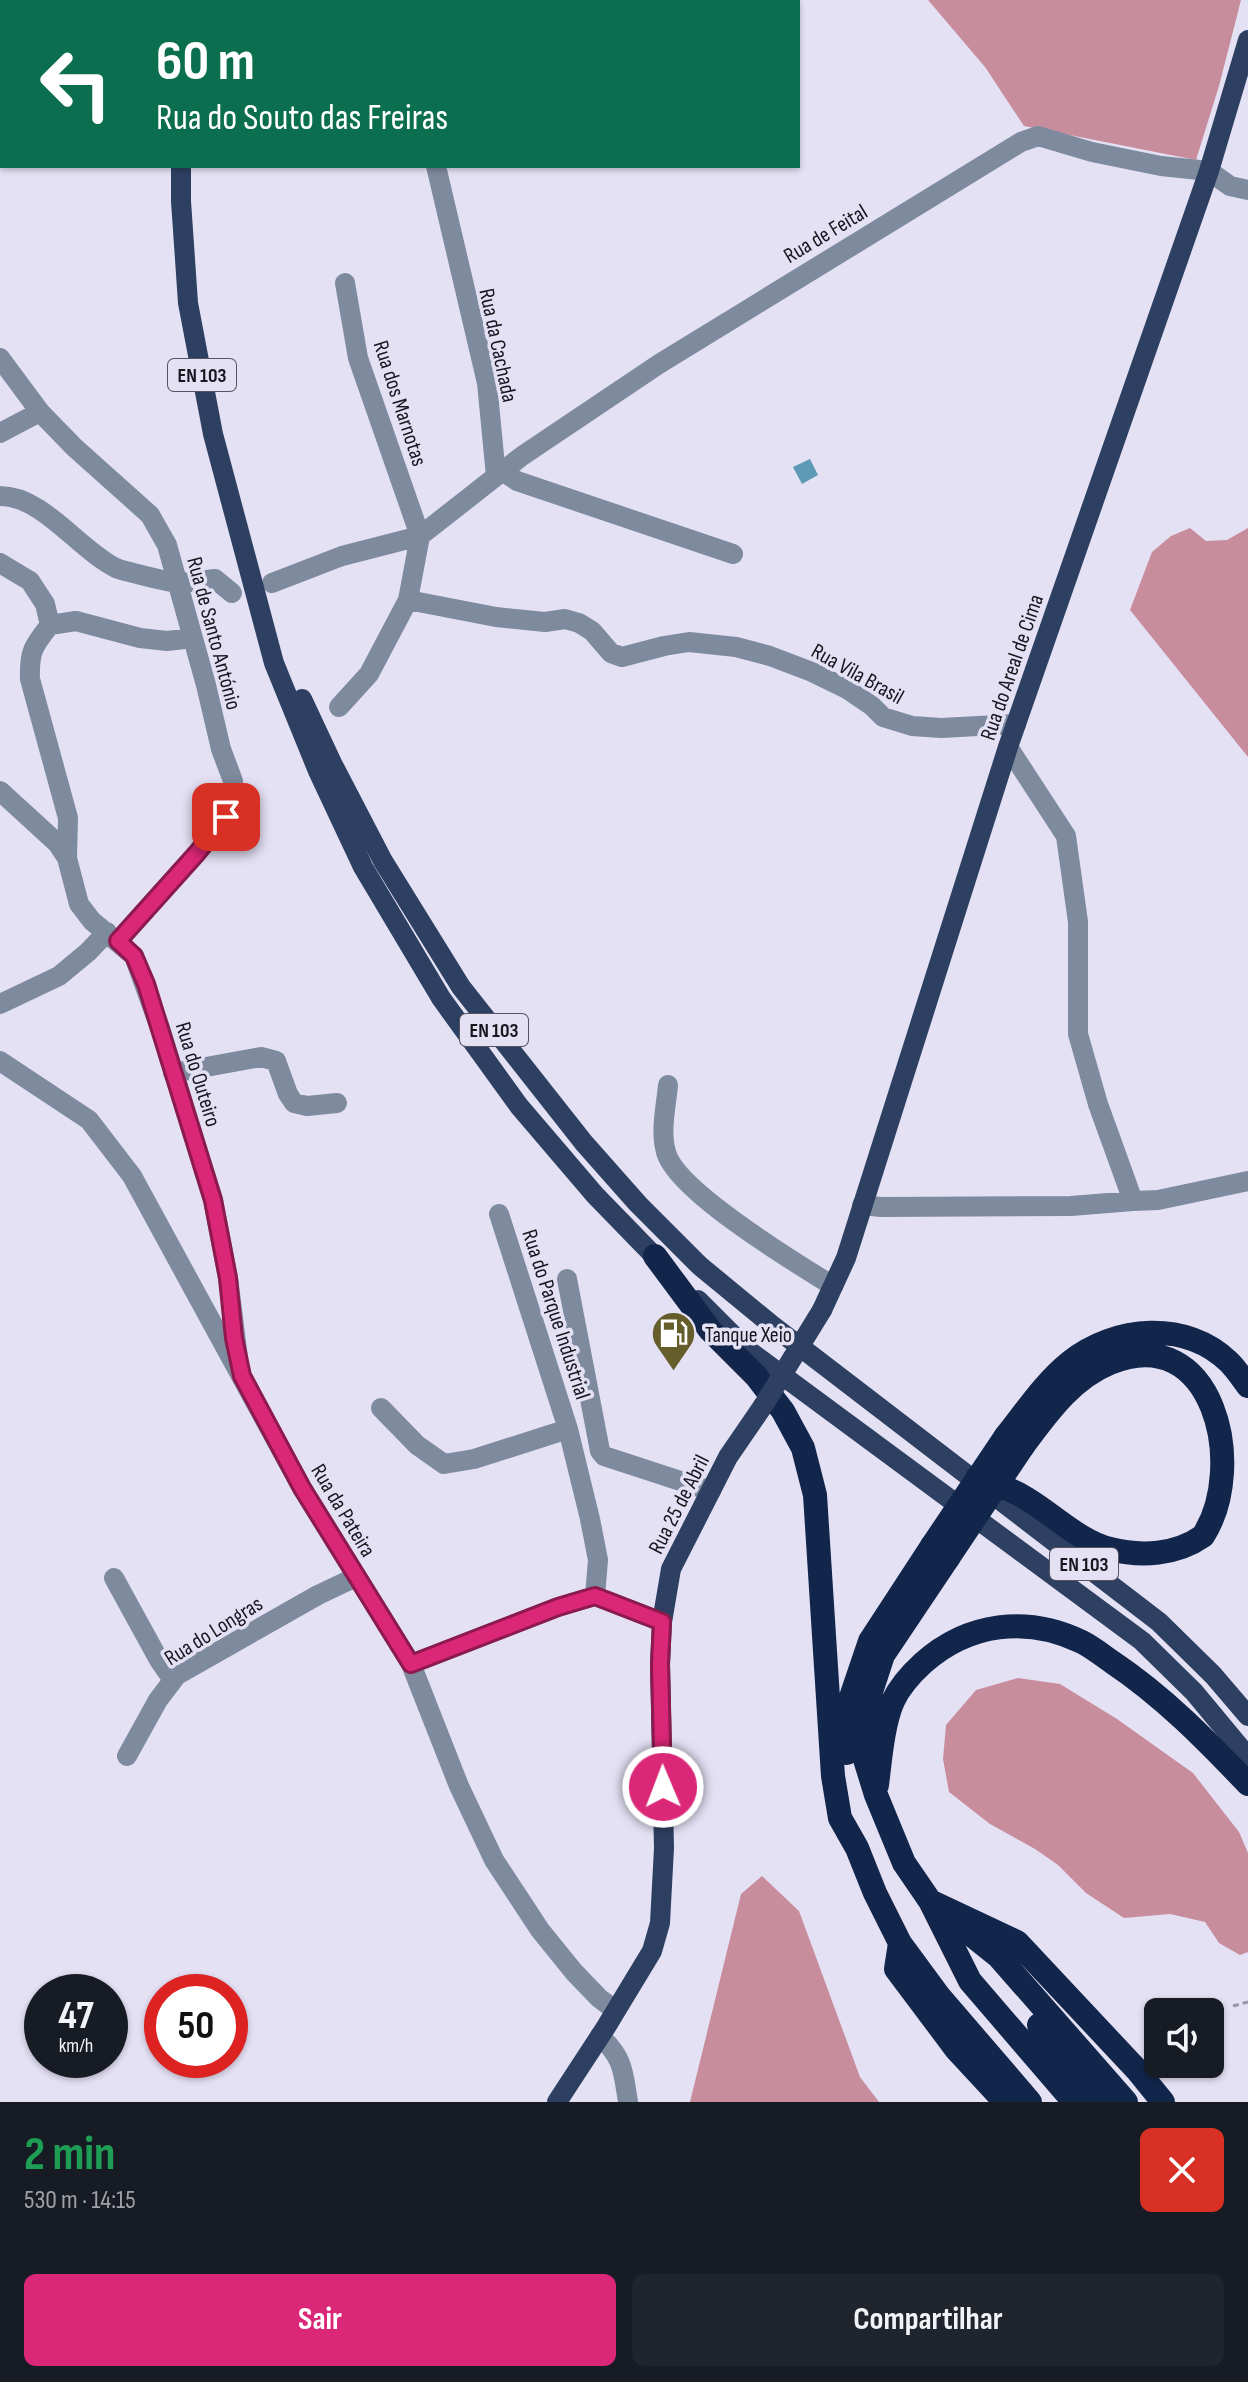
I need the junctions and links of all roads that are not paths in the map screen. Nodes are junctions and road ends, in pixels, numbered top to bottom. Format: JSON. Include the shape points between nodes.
{"nodes":[{"id":1,"x":1248,"y":40,"type":"edge"},
{"id":2,"x":181,"y":168,"type":"edge"},
{"id":3,"x":436,"y":168,"type":"edge"},
{"id":4,"x":1209,"y":171,"type":"junction"},
{"id":5,"x":1248,"y":190,"type":"edge"},
{"id":6,"x":345,"y":283,"type":"dead end"},
{"id":7,"x":0,"y":358,"type":"edge"},
{"id":8,"x":40,"y":412,"type":"junction"},
{"id":9,"x":0,"y":433,"type":"edge"},
{"id":10,"x":499,"y":473,"type":"junction"},
{"id":11,"x":4,"y":492,"type":"edge"},
{"id":12,"x":420,"y":536,"type":"junction"},
{"id":13,"x":242,"y":546,"type":"junction"},
{"id":14,"x":733,"y":554,"type":"dead end"},
{"id":15,"x":0,"y":563,"type":"edge"},
{"id":16,"x":176,"y":583,"type":"junction"},
{"id":17,"x":272,"y":583,"type":"dead end"},
{"id":18,"x":232,"y":593,"type":"dead end"},
{"id":19,"x":408,"y":600,"type":"junction"},
{"id":20,"x":50,"y":625,"type":"junction"},
{"id":21,"x":193,"y":638,"type":"junction"},
{"id":22,"x":339,"y":707,"type":"dead end"},
{"id":23,"x":1016,"y":724,"type":"junction"},
{"id":24,"x":1008,"y":747,"type":"junction"},
{"id":25,"x":0,"y":791,"type":"edge"},
{"id":26,"x":67,"y":858,"type":"junction"},
{"id":27,"x":113,"y":936,"type":"junction"},
{"id":28,"x":0,"y":1004,"type":"edge"},
{"id":29,"x":0,"y":1061,"type":"edge"},
{"id":30,"x":173,"y":1073,"type":"junction"},
{"id":31,"x":668,"y":1085,"type":"dead end"},
{"id":32,"x":337,"y":1103,"type":"dead end"},
{"id":33,"x":1248,"y":1181,"type":"edge"},
{"id":34,"x":1133,"y":1201,"type":"junction"},
{"id":35,"x":862,"y":1205,"type":"junction"},
{"id":36,"x":499,"y":1214,"type":"dead end"},
{"id":37,"x":655,"y":1256,"type":"junction"},
{"id":38,"x":567,"y":1279,"type":"dead end"},
{"id":39,"x":833,"y":1286,"type":"junction"},
{"id":40,"x":822,"y":1310,"type":"joint"},
{"id":41,"x":242,"y":1376,"type":"junction"},
{"id":42,"x":1248,"y":1386,"type":"edge"},
{"id":43,"x":381,"y":1408,"type":"dead end"},
{"id":44,"x":1238,"y":1416,"type":"dead end"},
{"id":45,"x":568,"y":1429,"type":"junction"},
{"id":46,"x":1014,"y":1441,"type":"junction"},
{"id":47,"x":968,"y":1474,"type":"junction"},
{"id":48,"x":1244,"y":1482,"type":"dead end"},
{"id":49,"x":711,"y":1491,"type":"junction"},
{"id":50,"x":940,"y":1552,"type":"junction"},
{"id":51,"x":356,"y":1577,"type":"junction"},
{"id":52,"x":114,"y":1578,"type":"dead end"},
{"id":53,"x":595,"y":1596,"type":"junction"},
{"id":54,"x":662,"y":1622,"type":"junction"},
{"id":55,"x":411,"y":1664,"type":"junction"},
{"id":56,"x":173,"y":1680,"type":"junction"},
{"id":57,"x":1248,"y":1716,"type":"edge"},
{"id":58,"x":127,"y":1756,"type":"dead end"},
{"id":59,"x":1248,"y":1757,"type":"edge"},
{"id":60,"x":1248,"y":1784,"type":"edge"},
{"id":61,"x":876,"y":1795,"type":"junction"},
{"id":62,"x":857,"y":1848,"type":"junction"},
{"id":63,"x":930,"y":1901,"type":"junction"},
{"id":64,"x":900,"y":1943,"type":"junction"},
{"id":65,"x":615,"y":2010,"type":"junction"},
{"id":66,"x":600,"y":2036,"type":"junction"},
{"id":67,"x":557,"y":2102,"type":"edge"},
{"id":68,"x":628,"y":2102,"type":"edge"},
{"id":69,"x":986,"y":2102,"type":"edge"},
{"id":70,"x":1005,"y":2102,"type":"edge"},
{"id":71,"x":1030,"y":2102,"type":"edge"},
{"id":72,"x":1056,"y":2102,"type":"edge"},
{"id":73,"x":1074,"y":2102,"type":"edge"},
{"id":74,"x":1098,"y":2102,"type":"edge"},
{"id":75,"x":1126,"y":2102,"type":"edge"},
{"id":76,"x":1163,"y":2102,"type":"edge"}],
"edges":[{"from":1,"to":4,"type":"main road","name":"Rua do Areal de Cima"},
{"from":2,"to":13,"type":"main road","number":"EN 103","via":[[188,303],[213,434]]},
{"from":3,"to":10,"type":"street","name":"Rua da Cachada","via":[[487,383]]},
{"from":4,"to":5,"type":"street","via":[[1230,186]]},
{"from":4,"to":10,"type":"street","name":"Rua de Feital","via":[[1119,158],[1038,136],[1021,142],[659,364]]},
{"from":4,"to":23,"type":"main road","name":"Rua do Areal de Cima"},
{"from":6,"to":12,"type":"street","name":"Rua dos Marnotas","via":[[358,358]]},
{"from":7,"to":8,"type":"street","name":"Rua de Santo António"},
{"from":8,"to":9,"type":"street"},
{"from":8,"to":16,"type":"street","name":"Rua de Santo António","via":[[150,515],[167,545]]},
{"from":10,"to":12,"type":"street"},
{"from":10,"to":14,"type":"street"},
{"from":11,"to":16,"type":"street","via":[[36,508],[117,569]]},
{"from":12,"to":17,"type":"street","via":[[342,556]]},
{"from":12,"to":19,"type":"street"},
{"from":13,"to":37,"type":"main road","number":"EN 103","via":[[274,663],[363,867],[441,998],[519,1106]]},
{"from":13,"to":47,"type":"main road","number":"EN 103","via":[[284,660],[332,763],[383,861],[461,987],[584,1143],[700,1266]]},
{"from":15,"to":20,"type":"street","via":[[30,581],[45,604]]},
{"from":16,"to":18,"type":"street","via":[[215,579]]},
{"from":16,"to":21,"type":"street","name":"Rua de Santo António"},
{"from":19,"to":22,"type":"street","via":[[369,674]]},
{"from":19,"to":23,"type":"street","name":"Rua Vila Brasil","via":[[496,617],[565,619],[592,631],[611,653],[622,657],[689,642],[736,647],[812,672],[847,689],[883,717],[912,726]]},
{"from":20,"to":21,"type":"street","via":[[76,621],[140,638]]},
{"from":20,"to":26,"type":"street","via":[[30,656],[30,679],[68,818]]},
{"from":21,"to":27,"type":"street","name":"Rua de Santo António","via":[[233,781],[233,799],[226,817],[197,853]]},
{"from":23,"to":24,"type":"main road","name":"Rua do Areal de Cima"},
{"from":24,"to":34,"type":"street","via":[[1066,836],[1078,922],[1078,1034]]},
{"from":24,"to":35,"type":"main road","name":"Rua do Areal de Cima"},
{"from":25,"to":26,"type":"street","name":"Rua do Outeiro"},
{"from":26,"to":27,"type":"street","name":"Rua do Outeiro","via":[[79,904]]},
{"from":27,"to":28,"type":"street","name":"Rua de Santo António","via":[[59,976]]},
{"from":27,"to":30,"type":"street","name":"Rua do Outeiro","via":[[134,956]]},
{"from":29,"to":41,"type":"street","name":"Rua da Pateira","via":[[89,1120],[132,1176]]},
{"from":30,"to":32,"type":"street","via":[[261,1057],[276,1061],[294,1103]]},
{"from":30,"to":41,"type":"street","name":"Rua do Outeiro","via":[[213,1200]]},
{"from":31,"to":39,"type":"street","via":[[663,1132],[675,1173],[735,1222]]},
{"from":33,"to":34,"type":"street"},
{"from":34,"to":35,"type":"street","via":[[1071,1206]]},
{"from":35,"to":39,"type":"main road","name":"Rua do Areal de Cima"},
{"from":36,"to":45,"type":"street","name":"Rua do Parque Industrial"},
{"from":37,"to":59,"type":"main road","number":"EN 103","via":[[748,1350],[1142,1641]]},
{"from":37,"to":62,"type":"highway","via":[[710,1330],[783,1411],[803,1448],[815,1495],[833,1776],[840,1818]]},
{"from":38,"to":49,"type":"street","via":[[600,1451]]},
{"from":39,"to":40,"type":"main road","name":"Rua do Areal de Cima"},
{"from":40,"to":49,"type":"main road","name":"Rua 25 de Abril","bridge":true},
{"from":41,"to":51,"type":"street","name":"Rua da Pateira"},
{"from":42,"to":46,"type":"highway","via":[[1228,1361],[1199,1342],[1162,1333],[1130,1333],[1099,1343],[1070,1362],[1039,1394]]},
{"from":43,"to":45,"type":"street","name":"Rua do Parque Industrial","via":[[444,1464]]},
{"from":44,"to":46,"type":"highway","via":[[1211,1380],[1187,1365],[1135,1356],[1081,1380]]},
{"from":45,"to":53,"type":"street","name":"Rua do Parque Industrial","via":[[598,1560]]},
{"from":46,"to":50,"type":"highway","bridge":true},
{"from":47,"to":48,"type":"highway","via":[[1020,1494],[1109,1549],[1155,1554],[1191,1545],[1219,1525]]},
{"from":47,"to":57,"type":"main road","number":"EN 103","via":[[1159,1622]]},
{"from":49,"to":54,"type":"main road","name":"Rua 25 de Abril","via":[[671,1569]]},
{"from":50,"to":61,"type":"highway","via":[[883,1655],[868,1701],[863,1753]]},
{"from":50,"to":62,"type":"highway","via":[[870,1641],[851,1697],[845,1776]]},
{"from":51,"to":55,"type":"street","name":"Rua da Pateira"},
{"from":51,"to":56,"type":"street","name":"Rua do Longras"},
{"from":52,"to":56,"type":"street"},
{"from":53,"to":54,"type":"street"},
{"from":53,"to":55,"type":"street"},
{"from":54,"to":65,"type":"main road","name":"Rua 25 de Abril","via":[[660,1923],[652,1951]]},
{"from":55,"to":65,"type":"street","name":"Rua da Pateira","via":[[494,1860],[540,1930]]},
{"from":56,"to":58,"type":"street","name":"Rua do Longras"},
{"from":60,"to":61,"type":"highway","via":[[1140,1681],[1083,1642],[1024,1626],[962,1636],[909,1676],[892,1702]]},
{"from":61,"to":63,"type":"highway","via":[[904,1863]]},
{"from":62,"to":64,"type":"highway"},
{"from":63,"to":73,"type":"highway","via":[[970,1981]]},
{"from":63,"to":74,"type":"highway"},
{"from":63,"to":75,"type":"highway","via":[[999,1957]]},
{"from":63,"to":76,"type":"highway","via":[[1017,1942]]},
{"from":64,"to":69,"type":"highway","via":[[888,1974],[947,2060]]},
{"from":64,"to":70,"type":"highway","via":[[896,1969],[956,2049]]},
{"from":64,"to":71,"type":"highway"},
{"from":64,"to":72,"type":"highway","via":[[926,1951],[960,1997]]},
{"from":65,"to":66,"type":"main road","name":"Rua 25 de Abril"},
{"from":66,"to":67,"type":"main road","name":"Rua 25 de Abril"},
{"from":66,"to":68,"type":"street","via":[[616,2051]]}]}
